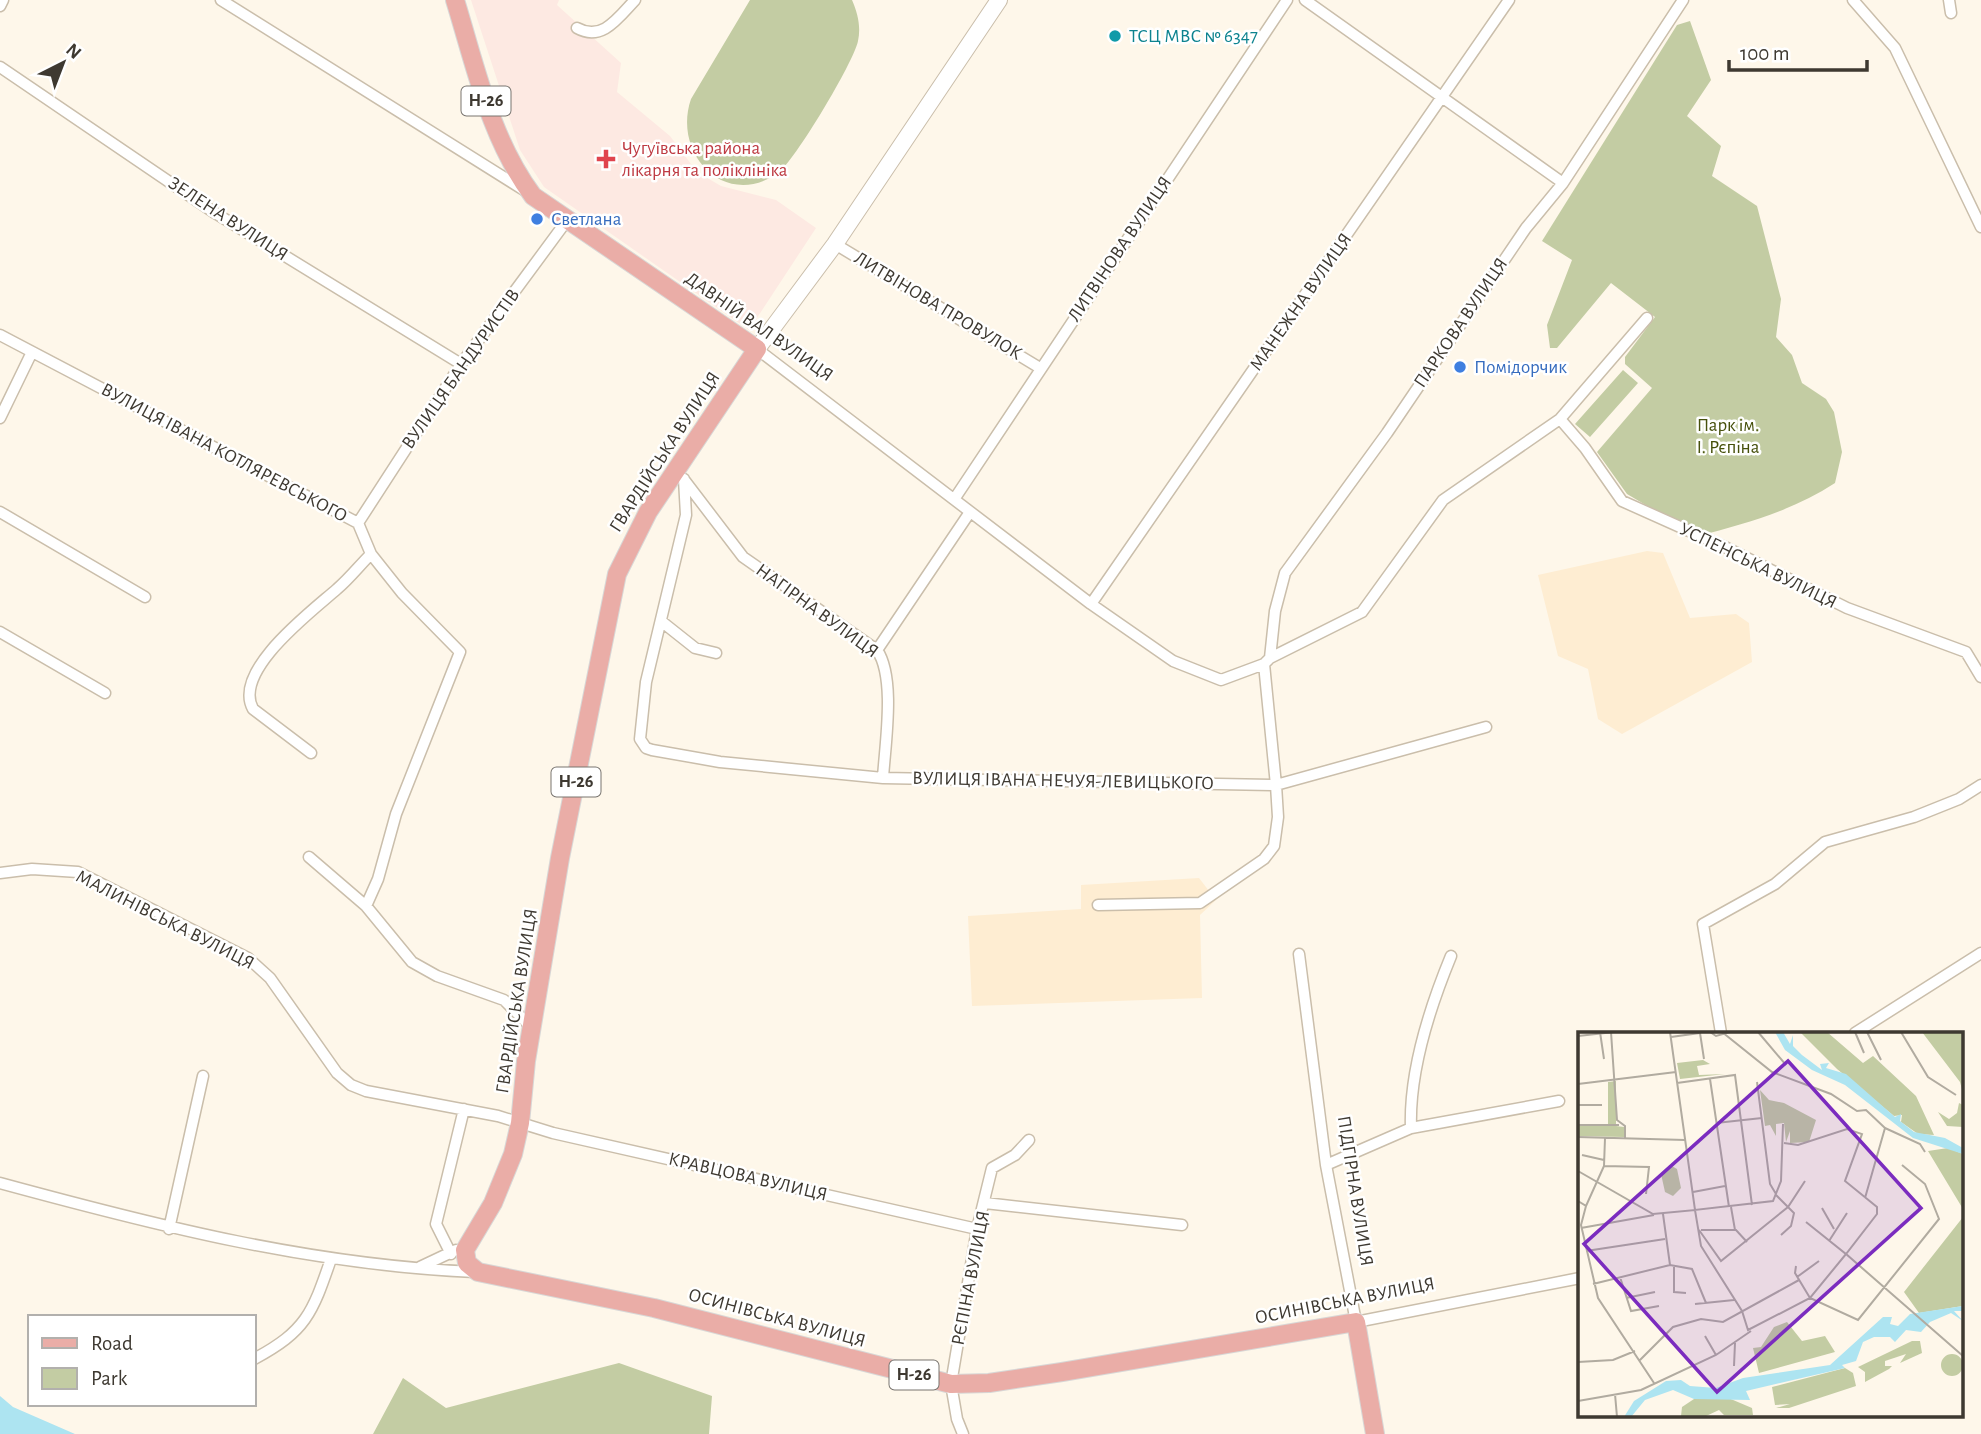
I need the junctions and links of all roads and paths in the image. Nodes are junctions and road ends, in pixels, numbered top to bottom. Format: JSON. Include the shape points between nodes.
{"nodes":[{"id":1,"x":3,"y":0,"type":"edge"},
{"id":2,"x":221,"y":0,"type":"edge"},
{"id":3,"x":455,"y":0,"type":"edge"},
{"id":4,"x":635,"y":0,"type":"edge"},
{"id":5,"x":999,"y":0,"type":"edge"},
{"id":6,"x":1287,"y":0,"type":"edge"},
{"id":7,"x":1306,"y":0,"type":"edge"},
{"id":8,"x":1509,"y":0,"type":"edge"},
{"id":9,"x":1683,"y":0,"type":"edge"},
{"id":10,"x":1853,"y":0,"type":"edge"},
{"id":11,"x":1949,"y":0,"type":"edge"},
{"id":12,"x":0,"y":6,"type":"edge"},
{"id":13,"x":1951,"y":13,"type":"dead end"},
{"id":14,"x":577,"y":28,"type":"dead end"},
{"id":15,"x":0,"y":67,"type":"edge"},
{"id":16,"x":1444,"y":97,"type":"junction"},
{"id":17,"x":1563,"y":183,"type":"junction"},
{"id":18,"x":533,"y":195,"type":"junction"},
{"id":19,"x":568,"y":219,"type":"junction"},
{"id":20,"x":1981,"y":227,"type":"edge"},
{"id":21,"x":835,"y":244,"type":"junction"},
{"id":22,"x":1647,"y":318,"type":"dead end"},
{"id":23,"x":0,"y":335,"type":"edge"},
{"id":24,"x":757,"y":349,"type":"junction"},
{"id":25,"x":32,"y":352,"type":"junction"},
{"id":26,"x":461,"y":364,"type":"junction"},
{"id":27,"x":1040,"y":368,"type":"junction"},
{"id":28,"x":0,"y":418,"type":"edge"},
{"id":29,"x":1560,"y":419,"type":"junction"},
{"id":30,"x":680,"y":475,"type":"junction"},
{"id":31,"x":955,"y":498,"type":"junction"},
{"id":32,"x":0,"y":512,"type":"edge"},
{"id":33,"x":970,"y":512,"type":"junction"},
{"id":34,"x":358,"y":523,"type":"junction"},
{"id":35,"x":370,"y":554,"type":"junction"},
{"id":36,"x":145,"y":597,"type":"dead end"},
{"id":37,"x":1091,"y":604,"type":"junction"},
{"id":38,"x":661,"y":621,"type":"junction"},
{"id":39,"x":0,"y":632,"type":"edge"},
{"id":40,"x":877,"y":650,"type":"junction"},
{"id":41,"x":716,"y":653,"type":"dead end"},
{"id":42,"x":1267,"y":661,"type":"junction"},
{"id":43,"x":1981,"y":677,"type":"edge"},
{"id":44,"x":105,"y":693,"type":"dead end"},
{"id":45,"x":1486,"y":727,"type":"dead end"},
{"id":46,"x":312,"y":753,"type":"dead end"},
{"id":47,"x":883,"y":778,"type":"junction"},
{"id":48,"x":1276,"y":785,"type":"junction"},
{"id":49,"x":1981,"y":785,"type":"edge"},
{"id":50,"x":309,"y":856,"type":"dead end"},
{"id":51,"x":0,"y":873,"type":"edge"},
{"id":52,"x":1098,"y":905,"type":"dead end"},
{"id":53,"x":366,"y":906,"type":"junction"},
{"id":54,"x":1981,"y":953,"type":"edge"},
{"id":55,"x":1300,"y":954,"type":"dead end"},
{"id":56,"x":1451,"y":956,"type":"dead end"},
{"id":57,"x":531,"y":1027,"type":"junction"},
{"id":58,"x":1721,"y":1032,"type":"edge"},
{"id":59,"x":1857,"y":1032,"type":"edge"},
{"id":60,"x":203,"y":1076,"type":"dead end"},
{"id":61,"x":1559,"y":1101,"type":"dead end"},
{"id":62,"x":464,"y":1109,"type":"junction"},
{"id":63,"x":520,"y":1123,"type":"junction"},
{"id":64,"x":1411,"y":1128,"type":"junction"},
{"id":65,"x":1029,"y":1140,"type":"dead end"},
{"id":66,"x":1326,"y":1165,"type":"junction"},
{"id":67,"x":0,"y":1183,"type":"edge"},
{"id":68,"x":985,"y":1203,"type":"junction"},
{"id":69,"x":1182,"y":1225,"type":"dead end"},
{"id":70,"x":169,"y":1229,"type":"junction"},
{"id":71,"x":976,"y":1229,"type":"junction"},
{"id":72,"x":467,"y":1243,"type":"junction"},
{"id":73,"x":451,"y":1254,"type":"junction"},
{"id":74,"x":331,"y":1259,"type":"junction"},
{"id":75,"x":414,"y":1269,"type":"junction"},
{"id":76,"x":478,"y":1272,"type":"junction"},
{"id":77,"x":1578,"y":1278,"type":"edge"},
{"id":78,"x":1356,"y":1322,"type":"junction"},
{"id":79,"x":256,"y":1358,"type":"edge"},
{"id":80,"x":951,"y":1384,"type":"junction"},
{"id":81,"x":963,"y":1434,"type":"edge"},
{"id":82,"x":1375,"y":1434,"type":"edge"}],
"edges":[{"from":1,"to":12,"type":"street"},
{"from":2,"to":18,"type":"street","name":"ДАВНІЙ ВАЛ ВУЛИЦЯ"},
{"from":3,"to":18,"type":"main road","number":"Н-26","via":[[499,141]]},
{"from":4,"to":14,"type":"street","via":[[597,34]]},
{"from":5,"to":21,"type":"street","name":"ГВАРДІЙСЬКА ВУЛИЦЯ"},
{"from":6,"to":27,"type":"street","name":"ЛИТВІНОВА ВУЛИЦЯ"},
{"from":7,"to":16,"type":"street"},
{"from":8,"to":16,"type":"street","name":"МАНЕЖНА ВУЛИЦЯ"},
{"from":9,"to":17,"type":"street","name":"ПАРКОВА ВУЛИЦЯ"},
{"from":10,"to":20,"type":"street","via":[[1895,48]]},
{"from":11,"to":13,"type":"street"},
{"from":15,"to":26,"type":"street","name":"ЗЕЛЕНА ВУЛИЦЯ","via":[[215,213]]},
{"from":16,"to":17,"type":"street"},
{"from":16,"to":37,"type":"street","name":"МАНЕЖНА ВУЛИЦЯ"},
{"from":17,"to":42,"type":"street","name":"ПАРКОВА ВУЛИЦЯ","via":[[1526,228],[1285,573]]},
{"from":18,"to":19,"type":"main road","name":"ДАВНІЙ ВАЛ ВУЛИЦЯ","number":"Н-26"},
{"from":19,"to":24,"type":"main road","name":"ДАВНІЙ ВАЛ ВУЛИЦЯ","number":"Н-26"},
{"from":19,"to":26,"type":"street","name":"ВУЛИЦЯ БАНДУРИСТІВ"},
{"from":21,"to":24,"type":"street","name":"ГВАРДІЙСЬКА ВУЛИЦЯ"},
{"from":21,"to":27,"type":"street","name":"ЛИТВІНОВА ПРОВУЛОК"},
{"from":22,"to":29,"type":"street","name":"ДАВНІЙ ВАЛ ВУЛИЦЯ"},
{"from":23,"to":25,"type":"street","name":"ВУЛИЦЯ ІВАНА КОТЛЯРЕВСЬКОГО"},
{"from":24,"to":30,"type":"main road","name":"ГВАРДІЙСЬКА ВУЛИЦЯ","number":"Н-26"},
{"from":24,"to":31,"type":"street","name":"ДАВНІЙ ВАЛ ВУЛИЦЯ"},
{"from":25,"to":28,"type":"street"},
{"from":25,"to":34,"type":"street","name":"ВУЛИЦЯ ІВАНА КОТЛЯРЕВСЬКОГО"},
{"from":26,"to":34,"type":"street","name":"ВУЛИЦЯ БАНДУРИСТІВ"},
{"from":27,"to":31,"type":"street","name":"ЛИТВІНОВА ВУЛИЦЯ"},
{"from":29,"to":42,"type":"street","name":"ДАВНІЙ ВАЛ ВУЛИЦЯ","via":[[1443,500],[1362,612]]},
{"from":29,"to":43,"type":"street","name":"УСПЕНСЬКА ВУЛИЦЯ","via":[[1622,501],[1847,608],[1966,652]]},
{"from":30,"to":38,"type":"street","via":[[686,515]]},
{"from":30,"to":40,"type":"street","name":"НАГІРНА ВУЛИЦЯ","via":[[743,557]]},
{"from":30,"to":57,"type":"main road","name":"ГВАРДІЙСЬКА ВУЛИЦЯ","number":"Н-26","via":[[635,532],[611,596]]},
{"from":31,"to":33,"type":"street","name":"ДАВНІЙ ВАЛ ВУЛИЦЯ"},
{"from":32,"to":36,"type":"street"},
{"from":33,"to":37,"type":"street","name":"ДАВНІЙ ВАЛ ВУЛИЦЯ"},
{"from":33,"to":40,"type":"street"},
{"from":34,"to":35,"type":"street","name":"ВУЛИЦЯ ІВАНА КОТЛЯРЕВСЬКОГО"},
{"from":35,"to":46,"type":"street","via":[[303,617],[263,662],[248,691],[253,709]]},
{"from":35,"to":53,"type":"street","name":"ВУЛИЦЯ ІВАНА КОТЛЯРЕВСЬКОГО","via":[[460,657],[396,814]]},
{"from":37,"to":42,"type":"street","name":"ДАВНІЙ ВАЛ ВУЛИЦЯ","via":[[1173,661],[1221,680]]},
{"from":38,"to":41,"type":"street","via":[[695,648]]},
{"from":38,"to":47,"type":"street","name":"ВУЛИЦЯ ІВАНА НЕЧУЯ-ЛЕВИЦЬКОГО","via":[[646,682],[640,739],[646,748],[678,756]]},
{"from":39,"to":44,"type":"street"},
{"from":40,"to":47,"type":"street","name":"НАГІРНА ВУЛИЦЯ","via":[[887,678]]},
{"from":42,"to":48,"type":"street","name":"ПАРКОВА ВУЛИЦЯ"},
{"from":45,"to":48,"type":"street","name":"ВУЛИЦЯ ІВАНА НЕЧУЯ-ЛЕВИЦЬКОГО"},
{"from":47,"to":48,"type":"street","name":"ВУЛИЦЯ ІВАНА НЕЧУЯ-ЛЕВИЦЬКОГО"},
{"from":48,"to":52,"type":"street","name":"ПАРКОВА ВУЛИЦЯ","via":[[1274,846],[1264,859],[1200,903]]},
{"from":49,"to":58,"type":"street","via":[[1914,817],[1825,842],[1775,884],[1703,924]]},
{"from":50,"to":53,"type":"street"},
{"from":51,"to":62,"type":"street","name":"МАЛИНІВСЬКА ВУЛИЦЯ","via":[[57,869],[100,882],[260,967],[337,1073],[351,1085]]},
{"from":53,"to":57,"type":"street","via":[[412,962],[504,1000]]},
{"from":54,"to":59,"type":"street"},
{"from":55,"to":66,"type":"street","name":"ПІДГІРНА ВУЛИЦЯ"},
{"from":56,"to":64,"type":"street","via":[[1429,1008],[1410,1095]]},
{"from":57,"to":63,"type":"main road","name":"ГВАРДІЙСЬКА ВУЛИЦЯ","number":"Н-26"},
{"from":60,"to":70,"type":"street"},
{"from":61,"to":64,"type":"street"},
{"from":62,"to":63,"type":"street","name":"МАЛИНІВСЬКА ВУЛИЦЯ"},
{"from":62,"to":73,"type":"street","via":[[436,1224]]},
{"from":63,"to":71,"type":"street","name":"КРАВЦОВА ВУЛИЦЯ"},
{"from":63,"to":72,"type":"main road","name":"ГВАРДІЙСЬКА ВУЛИЦЯ","number":"Н-26","via":[[493,1203]]},
{"from":64,"to":66,"type":"street"},
{"from":65,"to":68,"type":"street","name":"РЄПІНА ВУЛИЦЯ","via":[[1015,1155],[992,1168]]},
{"from":66,"to":78,"type":"street","name":"ПІДГІРНА ВУЛИЦЯ"},
{"from":67,"to":70,"type":"street","name":"ОСИНІВСЬКА ВУЛИЦЯ"},
{"from":68,"to":69,"type":"street"},
{"from":68,"to":71,"type":"street","name":"РЄПІНА ВУЛИЦЯ"},
{"from":70,"to":74,"type":"street","name":"ОСИНІВСЬКА ВУЛИЦЯ"},
{"from":71,"to":80,"type":"street","name":"РЄПІНА ВУЛИЦЯ"},
{"from":72,"to":73,"type":"street"},
{"from":72,"to":76,"type":"main road","via":[[464,1257]]},
{"from":73,"to":75,"type":"street"},
{"from":74,"to":75,"type":"street","name":"ОСИНІВСЬКА ВУЛИЦЯ"},
{"from":74,"to":79,"type":"street","via":[[317,1300],[295,1334]]},
{"from":75,"to":76,"type":"street","name":"ОСИНІВСЬКА ВУЛИЦЯ"},
{"from":76,"to":80,"type":"main road","name":"ОСИНІВСЬКА ВУЛИЦЯ","number":"Н-26","via":[[654,1308]]},
{"from":77,"to":78,"type":"street","name":"ОСИНІВСЬКА ВУЛИЦЯ"},
{"from":78,"to":80,"type":"main road","name":"ОСИНІВСЬКА ВУЛИЦЯ","number":"Н-26","via":[[1062,1372]]},
{"from":78,"to":82,"type":"main road","name":"ПІДГІРНА ВУЛИЦЯ"},
{"from":80,"to":81,"type":"street","name":"РЄПІНА ВУЛИЦЯ"}]}
